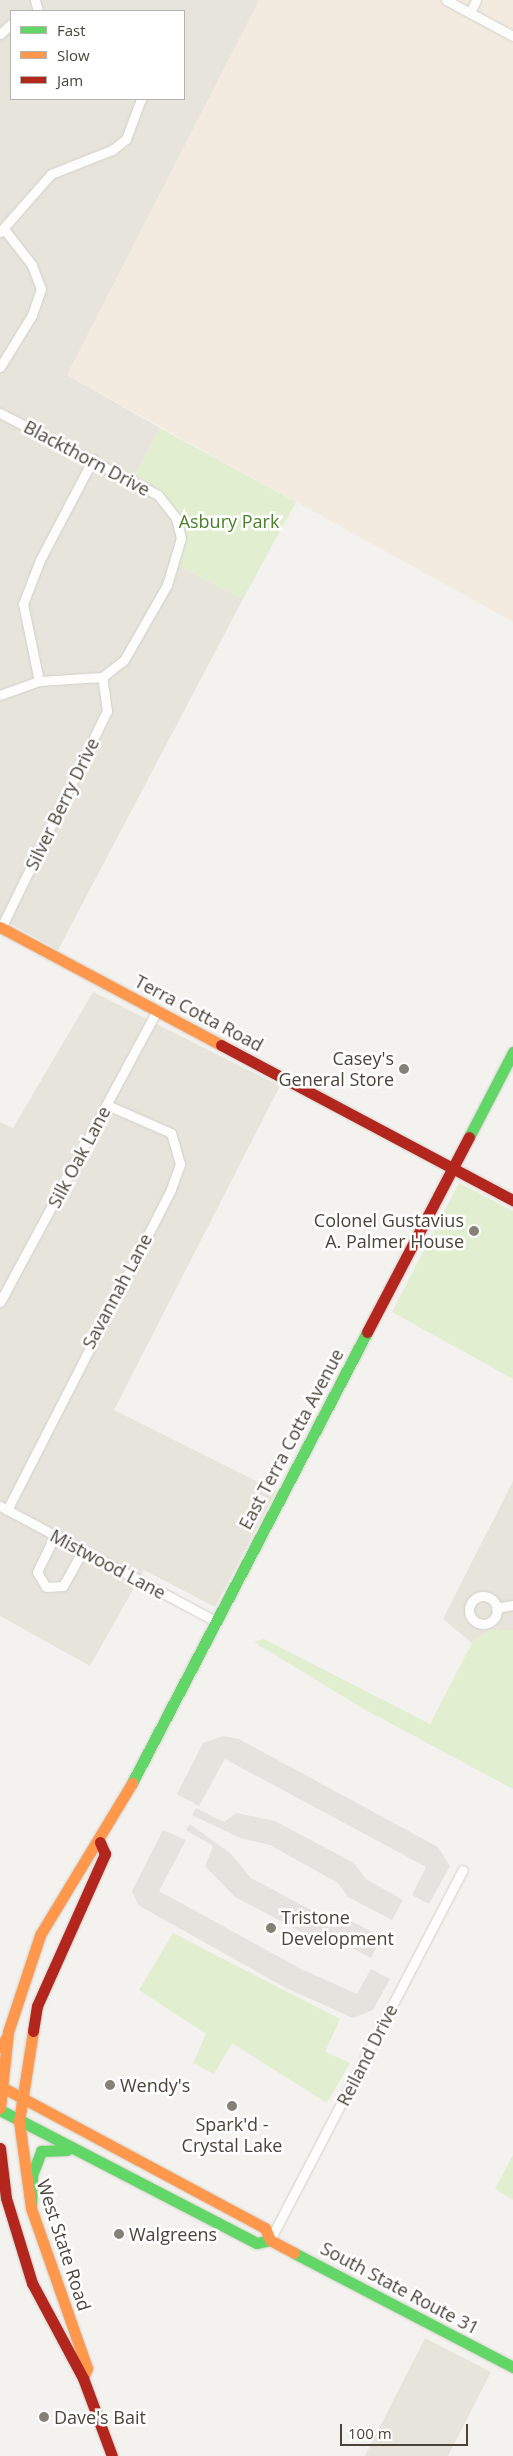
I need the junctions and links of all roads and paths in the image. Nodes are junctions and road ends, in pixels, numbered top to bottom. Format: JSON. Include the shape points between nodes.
{"nodes":[{"id":1,"x":446,"y":0,"type":"edge"},
{"id":2,"x":476,"y":0,"type":"edge"},
{"id":3,"x":470,"y":13,"type":"junction"},
{"id":4,"x":10,"y":25,"type":"edge"},
{"id":5,"x":0,"y":34,"type":"edge"},
{"id":6,"x":513,"y":36,"type":"edge"},
{"id":7,"x":141,"y":100,"type":"edge"},
{"id":8,"x":2,"y":230,"type":"edge"},
{"id":9,"x":0,"y":367,"type":"edge"},
{"id":10,"x":0,"y":413,"type":"edge"},
{"id":11,"x":93,"y":459,"type":"junction"},
{"id":12,"x":102,"y":677,"type":"junction"},
{"id":13,"x":39,"y":681,"type":"junction"},
{"id":14,"x":0,"y":695,"type":"edge"},
{"id":15,"x":0,"y":928,"type":"edge"},
{"id":16,"x":157,"y":1010,"type":"junction"},
{"id":17,"x":513,"y":1052,"type":"edge"},
{"id":18,"x":107,"y":1105,"type":"junction"},
{"id":19,"x":453,"y":1167,"type":"junction"},
{"id":20,"x":513,"y":1200,"type":"edge"},
{"id":21,"x":0,"y":1302,"type":"edge"},
{"id":22,"x":3,"y":1508,"type":"edge"},
{"id":23,"x":55,"y":1536,"type":"junction"},
{"id":24,"x":84,"y":1550,"type":"junction"},
{"id":25,"x":513,"y":1605,"type":"edge"},
{"id":26,"x":496,"y":1608,"type":"dead end"},
{"id":27,"x":217,"y":1622,"type":"junction"},
{"id":28,"x":100,"y":1842,"type":"junction"},
{"id":29,"x":463,"y":1870,"type":"dead end"},
{"id":30,"x":4,"y":2042,"type":"edge"},
{"id":31,"x":1,"y":2087,"type":"edge"},
{"id":32,"x":20,"y":2097,"type":"junction"},
{"id":33,"x":0,"y":2109,"type":"edge"},
{"id":34,"x":18,"y":2121,"type":"junction"},
{"id":35,"x":0,"y":2148,"type":"edge"},
{"id":36,"x":81,"y":2154,"type":"junction"},
{"id":37,"x":31,"y":2208,"type":"junction"},
{"id":38,"x":270,"y":2240,"type":"junction"},
{"id":39,"x":513,"y":2368,"type":"edge"},
{"id":40,"x":83,"y":2378,"type":"junction"},
{"id":41,"x":112,"y":2456,"type":"edge"}],
"edges":[{"from":1,"to":3,"type":"street"},
{"from":2,"to":3,"type":"street"},
{"from":3,"to":6,"type":"street"},
{"from":4,"to":5,"type":"street"},
{"from":7,"to":8,"type":"street","via":[[126,139],[112,150],[52,174]]},
{"from":8,"to":9,"type":"street","via":[[32,265],[41,289],[32,315]]},
{"from":10,"to":11,"type":"street","name":"Blackthorn Drive"},
{"from":11,"to":12,"type":"street","name":"Blackthorn Drive","via":[[158,495],[176,518],[181,538],[170,576],[140,635],[124,660]]},
{"from":11,"to":13,"type":"street","via":[[40,560],[23,604]]},
{"from":12,"to":13,"type":"street"},
{"from":12,"to":15,"type":"street","name":"Silver Berry Drive","via":[[107,711]]},
{"from":13,"to":14,"type":"street"},
{"from":15,"to":16,"type":"main road","name":"Terra Cotta Road"},
{"from":16,"to":18,"type":"street","name":"Silk Oak Lane"},
{"from":16,"to":19,"type":"main road","name":"Terra Cotta Road"},
{"from":17,"to":19,"type":"main road","name":"East Terra Cotta Avenue"},
{"from":18,"to":21,"type":"street","name":"Silk Oak Lane"},
{"from":18,"to":22,"type":"street","name":"Savannah Lane","via":[[171,1132],[180,1164],[171,1189]]},
{"from":19,"to":20,"type":"main road","name":"Terra Cotta Road"},
{"from":19,"to":27,"type":"main road","name":"East Terra Cotta Avenue"},
{"from":22,"to":23,"type":"street","name":"Mistwood Lane"},
{"from":23,"to":24,"type":"street","name":"Mistwood Lane"},
{"from":23,"to":24,"type":"street","via":[[37,1572],[46,1587],[63,1586]]},
{"from":24,"to":27,"type":"street","name":"Mistwood Lane"},
{"from":25,"to":26,"type":"street"},
{"from":27,"to":28,"type":"main road","name":"East Terra Cotta Avenue"},
{"from":28,"to":30,"type":"main road","name":"East Terra Cotta Avenue","via":[[68,1883],[40,1935]]},
{"from":28,"to":32,"type":"main road","name":"East Terra Cotta Avenue","via":[[105,1854],[38,2006]]},
{"from":29,"to":38,"type":"street","name":"Reiland Drive"},
{"from":30,"to":31,"type":"main road","name":"East Terra Cotta Avenue"},
{"from":31,"to":32,"type":"main road","name":"South State Route 31"},
{"from":31,"to":33,"type":"main road","name":"East Terra Cotta Avenue"},
{"from":32,"to":34,"type":"main road","name":"East Terra Cotta Avenue"},
{"from":32,"to":38,"type":"main road","name":"South State Route 31","via":[[265,2228]]},
{"from":33,"to":34,"type":"main road"},
{"from":34,"to":36,"type":"main road"},
{"from":34,"to":37,"type":"main road","name":"West State Road"},
{"from":35,"to":40,"type":"main road","name":"West State Road","via":[[6,2198],[32,2283]]},
{"from":36,"to":37,"type":"main road","via":[[57,2148],[40,2151],[32,2175]]},
{"from":36,"to":38,"type":"main road","name":"South State Route 31","via":[[257,2243]]},
{"from":37,"to":40,"type":"main road","name":"West State Road","via":[[87,2368]]},
{"from":38,"to":39,"type":"main road","name":"South State Route 31"},
{"from":40,"to":41,"type":"main road","name":"West State Road"}]}
